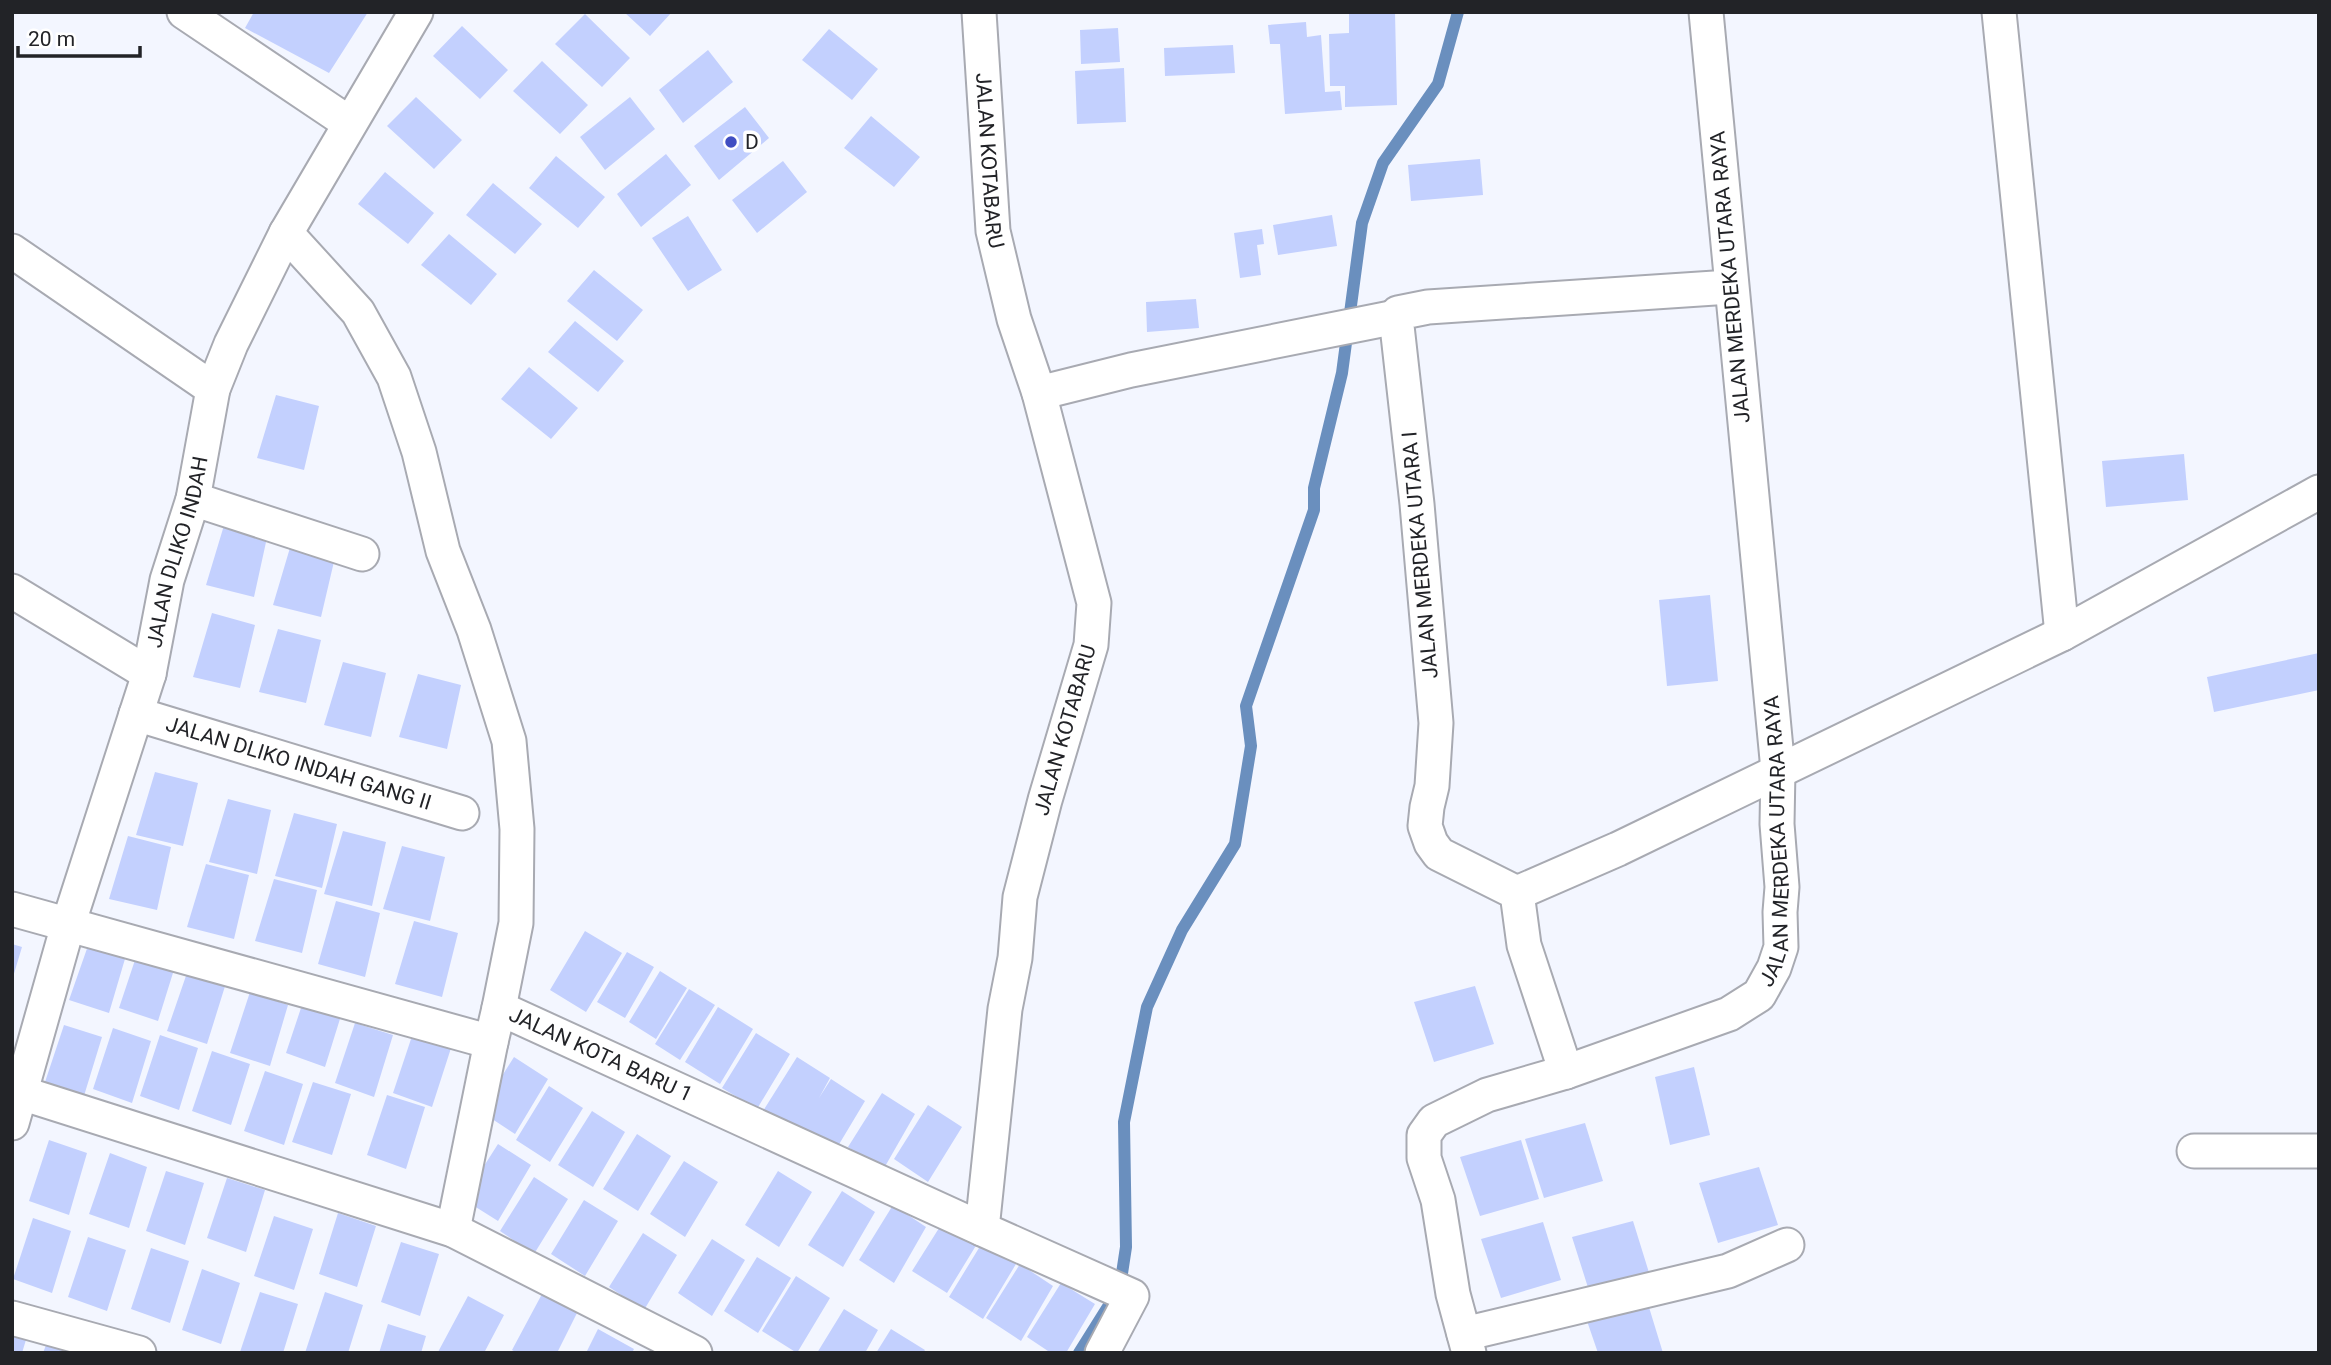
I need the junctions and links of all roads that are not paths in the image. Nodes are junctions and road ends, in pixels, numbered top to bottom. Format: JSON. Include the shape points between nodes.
{"nodes":[{"id":1,"x":184,"y":12,"type":"edge"},
{"id":2,"x":416,"y":12,"type":"edge"},
{"id":3,"x":979,"y":12,"type":"edge"},
{"id":4,"x":1706,"y":12,"type":"edge"},
{"id":5,"x":1999,"y":12,"type":"edge"},
{"id":6,"x":349,"y":123,"type":"junction"},
{"id":7,"x":286,"y":233,"type":"junction"},
{"id":8,"x":12,"y":251,"type":"edge"},
{"id":9,"x":1730,"y":286,"type":"junction"},
{"id":10,"x":1381,"y":320,"type":"junction"},
{"id":11,"x":213,"y":389,"type":"junction"},
{"id":12,"x":1039,"y":393,"type":"junction"},
{"id":13,"x":2319,"y":492,"type":"edge"},
{"id":14,"x":192,"y":499,"type":"junction"},
{"id":15,"x":362,"y":554,"type":"dead end"},
{"id":16,"x":12,"y":591,"type":"edge"},
{"id":17,"x":2062,"y":634,"type":"junction"},
{"id":18,"x":149,"y":674,"type":"junction"},
{"id":19,"x":136,"y":714,"type":"junction"},
{"id":20,"x":1778,"y":770,"type":"junction"},
{"id":21,"x":462,"y":813,"type":"dead end"},
{"id":22,"x":1517,"y":893,"type":"junction"},
{"id":23,"x":12,"y":909,"type":"edge"},
{"id":24,"x":68,"y":925,"type":"junction"},
{"id":25,"x":499,"y":1008,"type":"junction"},
{"id":26,"x":491,"y":1042,"type":"junction"},
{"id":27,"x":1566,"y":1072,"type":"junction"},
{"id":28,"x":17,"y":1091,"type":"edge"},
{"id":29,"x":12,"y":1123,"type":"edge"},
{"id":30,"x":2194,"y":1151,"type":"dead end"},
{"id":31,"x":2319,"y":1151,"type":"edge"},
{"id":32,"x":982,"y":1229,"type":"junction"},
{"id":33,"x":453,"y":1230,"type":"junction"},
{"id":34,"x":1787,"y":1245,"type":"dead end"},
{"id":35,"x":12,"y":1318,"type":"edge"},
{"id":36,"x":1467,"y":1343,"type":"edge"},
{"id":37,"x":139,"y":1353,"type":"edge"},
{"id":38,"x":695,"y":1353,"type":"edge"},
{"id":39,"x":1102,"y":1353,"type":"edge"}],
"edges":[{"from":1,"to":6,"type":"street"},
{"from":2,"to":6,"type":"street","name":"JALAN DLIKO INDAH"},
{"from":3,"to":12,"type":"street","name":"JALAN KOTABARU","via":[[993,231],[1014,319]]},
{"from":4,"to":9,"type":"street","name":"JALAN MERDEKA UTARA RAYA"},
{"from":5,"to":17,"type":"street"},
{"from":6,"to":7,"type":"street","name":"JALAN DLIKO INDAH"},
{"from":7,"to":11,"type":"street","name":"JALAN DLIKO INDAH"},
{"from":7,"to":25,"type":"street","via":[[358,312],[394,377],[419,452],[443,551],[509,741],[517,829],[516,923]]},
{"from":8,"to":11,"type":"street"},
{"from":9,"to":10,"type":"street","via":[[1428,307]]},
{"from":9,"to":20,"type":"street","name":"JALAN MERDEKA UTARA RAYA"},
{"from":10,"to":12,"type":"street"},
{"from":10,"to":22,"type":"street","name":"JALAN MERDEKA UTARA I","via":[[1417,505],[1436,723],[1425,826],[1439,854]]},
{"from":11,"to":14,"type":"street","name":"JALAN DLIKO INDAH"},
{"from":12,"to":32,"type":"street","name":"JALAN KOTABARU","via":[[1094,603],[1091,645],[1020,897]]},
{"from":13,"to":17,"type":"street"},
{"from":14,"to":15,"type":"street"},
{"from":14,"to":18,"type":"street","name":"JALAN DLIKO INDAH","via":[[167,580]]},
{"from":16,"to":18,"type":"street"},
{"from":17,"to":20,"type":"street"},
{"from":18,"to":19,"type":"street","name":"JALAN DLIKO INDAH"},
{"from":19,"to":21,"type":"street","name":"JALAN DLIKO INDAH GANG II"},
{"from":19,"to":24,"type":"street","name":"JALAN DLIKO INDAH"},
{"from":20,"to":22,"type":"street"},
{"from":20,"to":27,"type":"street","name":"JALAN MERDEKA UTARA RAYA","via":[[1781,947],[1759,995],[1729,1014]]},
{"from":22,"to":27,"type":"street","via":[[1524,945]]},
{"from":23,"to":24,"type":"street","name":"JALAN KOTA BARU 1"},
{"from":24,"to":26,"type":"street","name":"JALAN KOTA BARU 1"},
{"from":24,"to":28,"type":"street","name":"JALAN DLIKO INDAH"},
{"from":25,"to":26,"type":"street","name":"JALAN KOTA BARU 1"},
{"from":25,"to":32,"type":"street","name":"JALAN KOTA BARU 1"},
{"from":26,"to":33,"type":"street"},
{"from":27,"to":36,"type":"street","name":"JALAN MERDEKA UTARA RAYA","via":[[1487,1095],[1434,1121],[1424,1135],[1424,1158],[1438,1200],[1453,1294]]},
{"from":28,"to":29,"type":"street","name":"JALAN DLIKO INDAH"},
{"from":28,"to":33,"type":"street"},
{"from":30,"to":31,"type":"street"},
{"from":32,"to":39,"type":"street","via":[[1132,1296]]},
{"from":33,"to":38,"type":"street"},
{"from":34,"to":36,"type":"street","via":[[1728,1271]]},
{"from":35,"to":37,"type":"street"}]}
